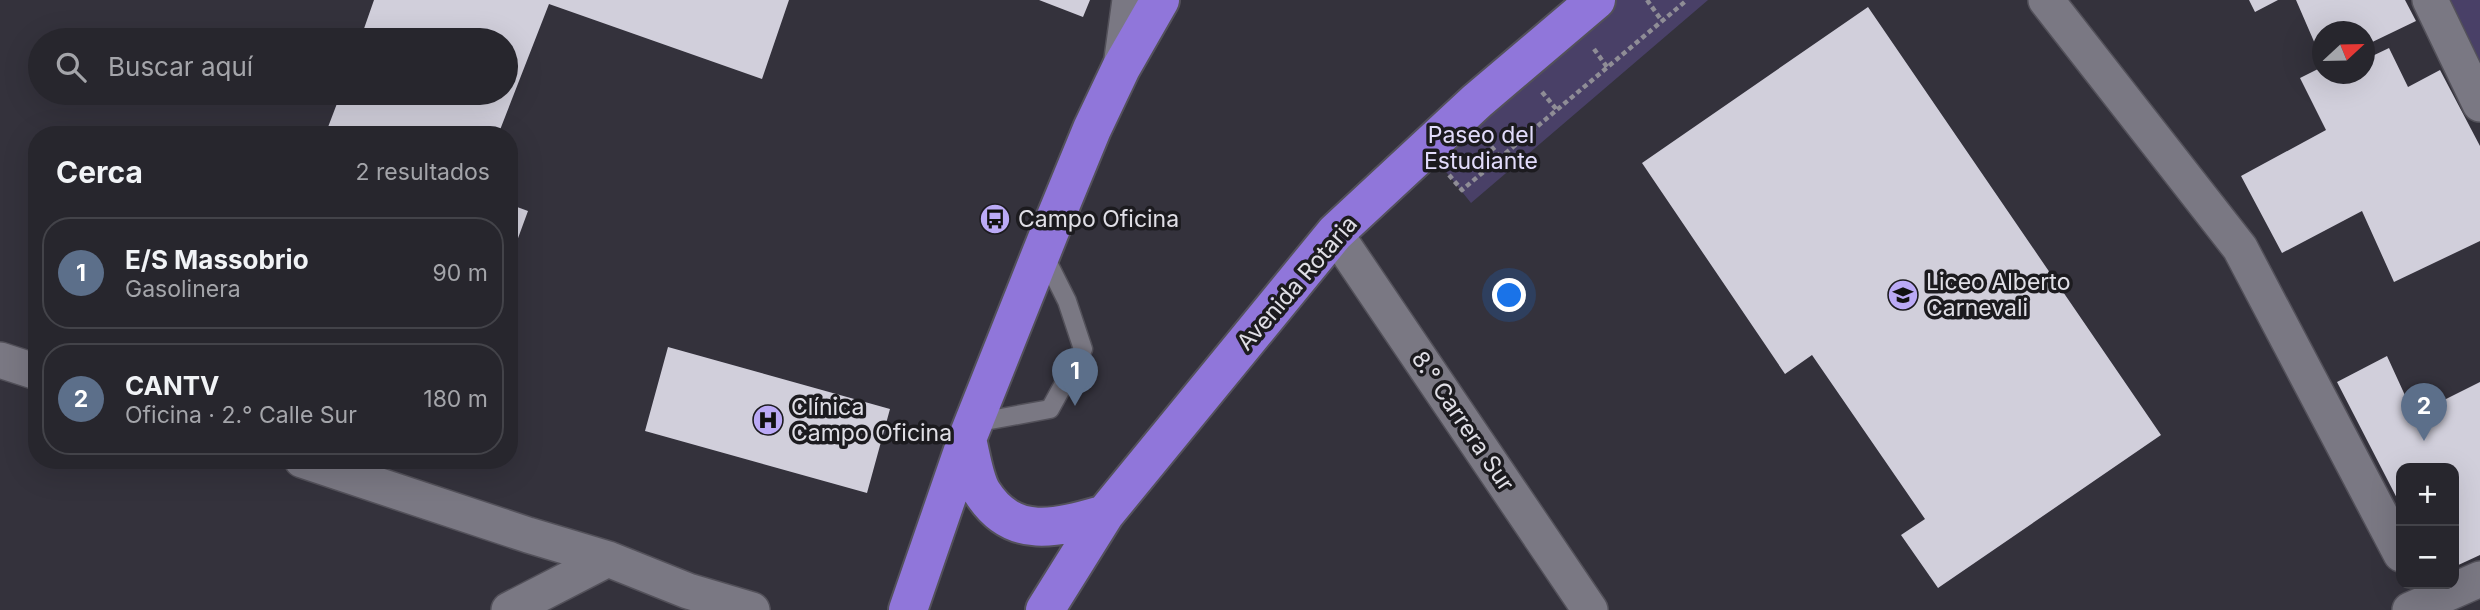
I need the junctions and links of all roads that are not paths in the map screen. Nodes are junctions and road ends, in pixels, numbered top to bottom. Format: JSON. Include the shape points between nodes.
{"nodes":[{"id":1,"x":1130,"y":0,"type":"edge"},
{"id":2,"x":1160,"y":0,"type":"edge"},
{"id":3,"x":1596,"y":0,"type":"edge"},
{"id":4,"x":2046,"y":0,"type":"edge"},
{"id":5,"x":2430,"y":0,"type":"edge"},
{"id":6,"x":1121,"y":68,"type":"junction"},
{"id":7,"x":2480,"y":104,"type":"edge"},
{"id":8,"x":1335,"y":233,"type":"junction"},
{"id":9,"x":1042,"y":252,"type":"junction"},
{"id":10,"x":0,"y":360,"type":"edge"},
{"id":11,"x":28,"y":369,"type":"edge"},
{"id":12,"x":970,"y":431,"type":"junction"},
{"id":13,"x":330,"y":469,"type":"edge"},
{"id":14,"x":1105,"y":514,"type":"junction"},
{"id":15,"x":2396,"y":544,"type":"edge"},
{"id":16,"x":608,"y":559,"type":"junction"},
{"id":17,"x":2480,"y":579,"type":"edge"},
{"id":18,"x":2418,"y":599,"type":"edge"},
{"id":19,"x":509,"y":610,"type":"edge"},
{"id":20,"x":752,"y":610,"type":"edge"},
{"id":21,"x":908,"y":610,"type":"edge"},
{"id":22,"x":1045,"y":610,"type":"edge"},
{"id":23,"x":1590,"y":610,"type":"edge"}],
"edges":[{"from":1,"to":6,"type":"street"},
{"from":2,"to":6,"type":"highway"},
{"from":3,"to":8,"type":"highway","name":"Avenida Rotaria","via":[[1477,101]]},
{"from":4,"to":15,"type":"street","via":[[2240,248]]},
{"from":5,"to":7,"type":"street"},
{"from":6,"to":9,"type":"highway"},
{"from":8,"to":14,"type":"highway","name":"Avenida Rotaria"},
{"from":8,"to":23,"type":"street","name":"8.° Carrera Sur"},
{"from":9,"to":12,"type":"highway"},
{"from":9,"to":12,"type":"lane","via":[[1068,301],[1083,349],[1050,409]]},
{"from":10,"to":11,"type":"street"},
{"from":12,"to":14,"type":"highway","via":[[981,490],[1004,518],[1035,527],[1066,526]]},
{"from":12,"to":21,"type":"highway"},
{"from":13,"to":16,"type":"street"},
{"from":14,"to":22,"type":"highway","name":"Avenida Rotaria"},
{"from":16,"to":19,"type":"street"},
{"from":16,"to":20,"type":"street"},
{"from":17,"to":18,"type":"street"}]}
